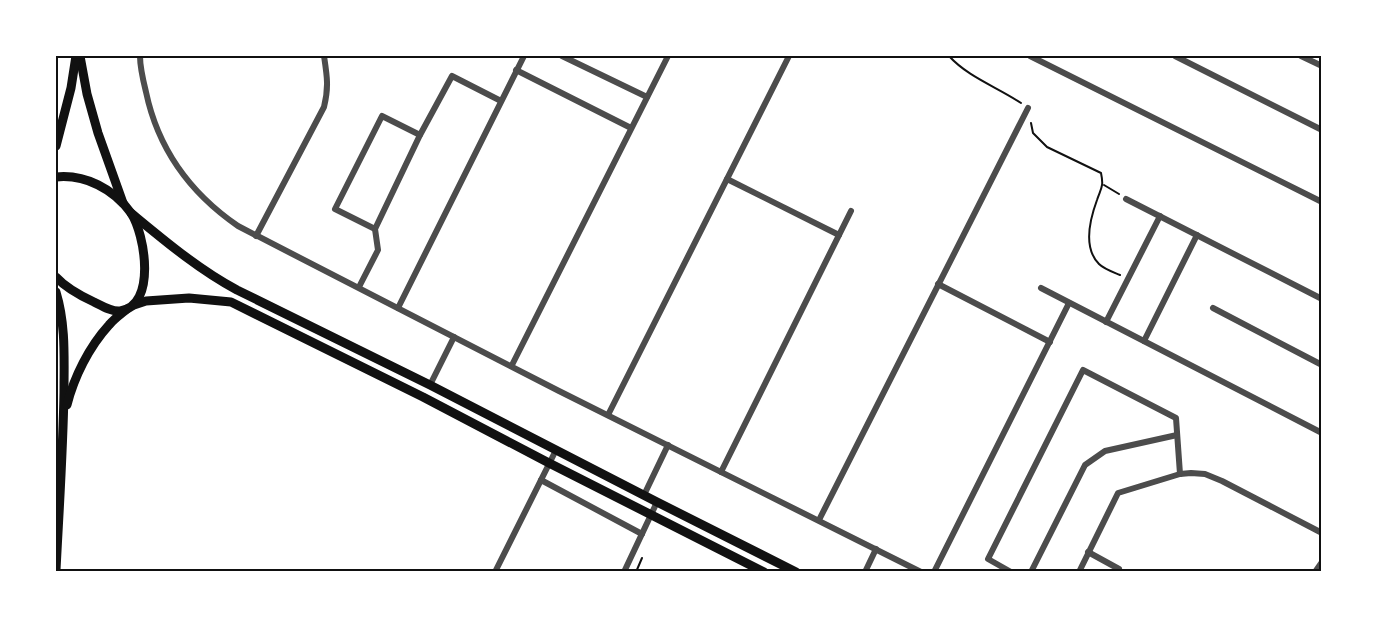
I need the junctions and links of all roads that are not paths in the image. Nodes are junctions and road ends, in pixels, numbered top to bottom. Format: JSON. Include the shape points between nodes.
{"nodes":[{"id":1,"x":78,"y":56,"type":"edge"},
{"id":2,"x":140,"y":56,"type":"edge"},
{"id":3,"x":324,"y":56,"type":"edge"},
{"id":4,"x":524,"y":56,"type":"edge"},
{"id":5,"x":562,"y":56,"type":"edge"},
{"id":6,"x":668,"y":56,"type":"edge"},
{"id":7,"x":789,"y":56,"type":"edge"},
{"id":8,"x":1030,"y":56,"type":"edge"},
{"id":9,"x":1176,"y":56,"type":"edge"},
{"id":10,"x":1301,"y":56,"type":"edge"},
{"id":11,"x":1322,"y":66,"type":"edge"},
{"id":12,"x":516,"y":70,"type":"junction"},
{"id":13,"x":647,"y":97,"type":"junction"},
{"id":14,"x":501,"y":101,"type":"junction"},
{"id":15,"x":1028,"y":108,"type":"road end"},
{"id":16,"x":631,"y":128,"type":"junction"},
{"id":17,"x":1322,"y":130,"type":"edge"},
{"id":18,"x":420,"y":135,"type":"junction"},
{"id":19,"x":56,"y":146,"type":"edge"},
{"id":20,"x":56,"y":177,"type":"edge"},
{"id":21,"x":727,"y":179,"type":"junction"},
{"id":22,"x":1126,"y":199,"type":"road end"},
{"id":23,"x":1322,"y":202,"type":"edge"},
{"id":24,"x":124,"y":205,"type":"junction"},
{"id":25,"x":851,"y":211,"type":"dead end"},
{"id":26,"x":131,"y":213,"type":"junction"},
{"id":27,"x":1160,"y":216,"type":"junction"},
{"id":28,"x":375,"y":229,"type":"junction"},
{"id":29,"x":839,"y":235,"type":"junction"},
{"id":30,"x":1197,"y":235,"type":"junction"},
{"id":31,"x":256,"y":236,"type":"junction"},
{"id":32,"x":56,"y":278,"type":"edge"},
{"id":33,"x":938,"y":284,"type":"junction"},
{"id":34,"x":359,"y":287,"type":"junction"},
{"id":35,"x":1041,"y":288,"type":"dead end"},
{"id":36,"x":56,"y":292,"type":"edge"},
{"id":37,"x":1322,"y":299,"type":"edge"},
{"id":38,"x":1070,"y":303,"type":"junction"},
{"id":39,"x":130,"y":307,"type":"junction"},
{"id":40,"x":398,"y":308,"type":"junction"},
{"id":41,"x":1213,"y":308,"type":"dead end"},
{"id":42,"x":1106,"y":322,"type":"junction"},
{"id":43,"x":454,"y":337,"type":"junction"},
{"id":44,"x":1144,"y":341,"type":"junction"},
{"id":45,"x":1050,"y":342,"type":"junction"},
{"id":46,"x":512,"y":365,"type":"junction"},
{"id":47,"x":1322,"y":365,"type":"edge"},
{"id":48,"x":430,"y":385,"type":"junction"},
{"id":49,"x":608,"y":415,"type":"junction"},
{"id":50,"x":63,"y":419,"type":"junction"},
{"id":51,"x":1322,"y":433,"type":"edge"},
{"id":52,"x":1177,"y":435,"type":"junction"},
{"id":53,"x":668,"y":445,"type":"junction"},
{"id":54,"x":556,"y":450,"type":"junction"},
{"id":55,"x":549,"y":463,"type":"junction"},
{"id":56,"x":722,"y":472,"type":"junction"},
{"id":57,"x":1180,"y":474,"type":"junction"},
{"id":58,"x":540,"y":480,"type":"junction"},
{"id":59,"x":644,"y":495,"type":"junction"},
{"id":60,"x":657,"y":502,"type":"junction"},
{"id":61,"x":651,"y":515,"type":"junction"},
{"id":62,"x":819,"y":520,"type":"junction"},
{"id":63,"x":1322,"y":533,"type":"edge"},
{"id":64,"x":642,"y":534,"type":"junction"},
{"id":65,"x":876,"y":549,"type":"junction"},
{"id":66,"x":1088,"y":552,"type":"junction"},
{"id":67,"x":1322,"y":562,"type":"edge"},
{"id":68,"x":1119,"y":569,"type":"dead end"},
{"id":69,"x":56,"y":570,"type":"edge"},
{"id":70,"x":495,"y":572,"type":"edge"},
{"id":71,"x":624,"y":572,"type":"edge"},
{"id":72,"x":764,"y":572,"type":"edge"},
{"id":73,"x":796,"y":572,"type":"edge"},
{"id":74,"x":865,"y":572,"type":"edge"},
{"id":75,"x":921,"y":572,"type":"edge"},
{"id":76,"x":934,"y":572,"type":"edge"},
{"id":77,"x":1011,"y":572,"type":"edge"},
{"id":78,"x":1031,"y":572,"type":"edge"},
{"id":79,"x":1078,"y":572,"type":"edge"},
{"id":80,"x":1315,"y":572,"type":"edge"}],
"edges":[{"from":1,"to":19,"type":"main road"},
{"from":1,"to":24,"type":"main road","via":[[98,133]]},
{"from":2,"to":31,"type":"street","via":[[149,108],[171,157],[204,199]]},
{"from":3,"to":31,"type":"street","via":[[328,92],[324,107]]},
{"from":4,"to":12,"type":"street"},
{"from":5,"to":13,"type":"street"},
{"from":6,"to":13,"type":"street"},
{"from":7,"to":21,"type":"street"},
{"from":8,"to":23,"type":"street"},
{"from":9,"to":17,"type":"street"},
{"from":10,"to":11,"type":"street"},
{"from":12,"to":14,"type":"street"},
{"from":12,"to":16,"type":"street"},
{"from":13,"to":16,"type":"street"},
{"from":14,"to":18,"type":"street","via":[[452,76]]},
{"from":14,"to":40,"type":"street"},
{"from":15,"to":33,"type":"street"},
{"from":16,"to":46,"type":"street"},
{"from":18,"to":28,"type":"street"},
{"from":18,"to":28,"type":"street","via":[[382,116],[335,209]]},
{"from":20,"to":24,"type":"main road","via":[[90,181]]},
{"from":21,"to":29,"type":"street"},
{"from":21,"to":49,"type":"street"},
{"from":22,"to":27,"type":"street"},
{"from":24,"to":26,"type":"main road"},
{"from":25,"to":29,"type":"street"},
{"from":26,"to":39,"type":"main road","via":[[144,255],[143,283]]},
{"from":26,"to":48,"type":"main road","via":[[185,256],[237,290]]},
{"from":27,"to":30,"type":"street"},
{"from":27,"to":42,"type":"street"},
{"from":28,"to":34,"type":"street","via":[[378,250]]},
{"from":29,"to":56,"type":"street"},
{"from":30,"to":37,"type":"street"},
{"from":30,"to":44,"type":"street"},
{"from":31,"to":34,"type":"street"},
{"from":32,"to":39,"type":"main road","via":[[99,305],[119,311]]},
{"from":33,"to":45,"type":"street"},
{"from":33,"to":62,"type":"street"},
{"from":34,"to":40,"type":"street"},
{"from":35,"to":38,"type":"street"},
{"from":36,"to":50,"type":"main road","via":[[65,359]]},
{"from":38,"to":42,"type":"street"},
{"from":38,"to":45,"type":"street"},
{"from":39,"to":50,"type":"main road","via":[[109,324],[95,343],[75,381]]},
{"from":39,"to":55,"type":"main road","via":[[146,301],[189,298],[231,302]]},
{"from":40,"to":43,"type":"street"},
{"from":41,"to":47,"type":"street"},
{"from":42,"to":44,"type":"street"},
{"from":43,"to":46,"type":"street"},
{"from":43,"to":48,"type":"street"},
{"from":44,"to":51,"type":"street"},
{"from":45,"to":76,"type":"street"},
{"from":46,"to":49,"type":"street"},
{"from":48,"to":54,"type":"main road"},
{"from":49,"to":53,"type":"street"},
{"from":50,"to":69,"type":"main road"},
{"from":52,"to":57,"type":"street"},
{"from":52,"to":77,"type":"street","via":[[1176,418],[1083,370],[988,560]]},
{"from":52,"to":78,"type":"street","via":[[1105,451],[1085,465]]},
{"from":53,"to":56,"type":"street"},
{"from":53,"to":59,"type":"street"},
{"from":54,"to":55,"type":"street"},
{"from":54,"to":59,"type":"main road"},
{"from":55,"to":58,"type":"street"},
{"from":55,"to":61,"type":"main road"},
{"from":56,"to":62,"type":"street"},
{"from":57,"to":63,"type":"street","via":[[1205,474],[1222,481]]},
{"from":57,"to":66,"type":"street","via":[[1118,493]]},
{"from":58,"to":64,"type":"street"},
{"from":58,"to":70,"type":"street"},
{"from":59,"to":60,"type":"main road"},
{"from":60,"to":61,"type":"street"},
{"from":60,"to":73,"type":"main road"},
{"from":61,"to":64,"type":"street"},
{"from":61,"to":72,"type":"main road"},
{"from":62,"to":65,"type":"street"},
{"from":64,"to":71,"type":"street"},
{"from":65,"to":74,"type":"street"},
{"from":65,"to":75,"type":"street"},
{"from":66,"to":68,"type":"street"},
{"from":66,"to":79,"type":"street"},
{"from":67,"to":80,"type":"street"}]}
